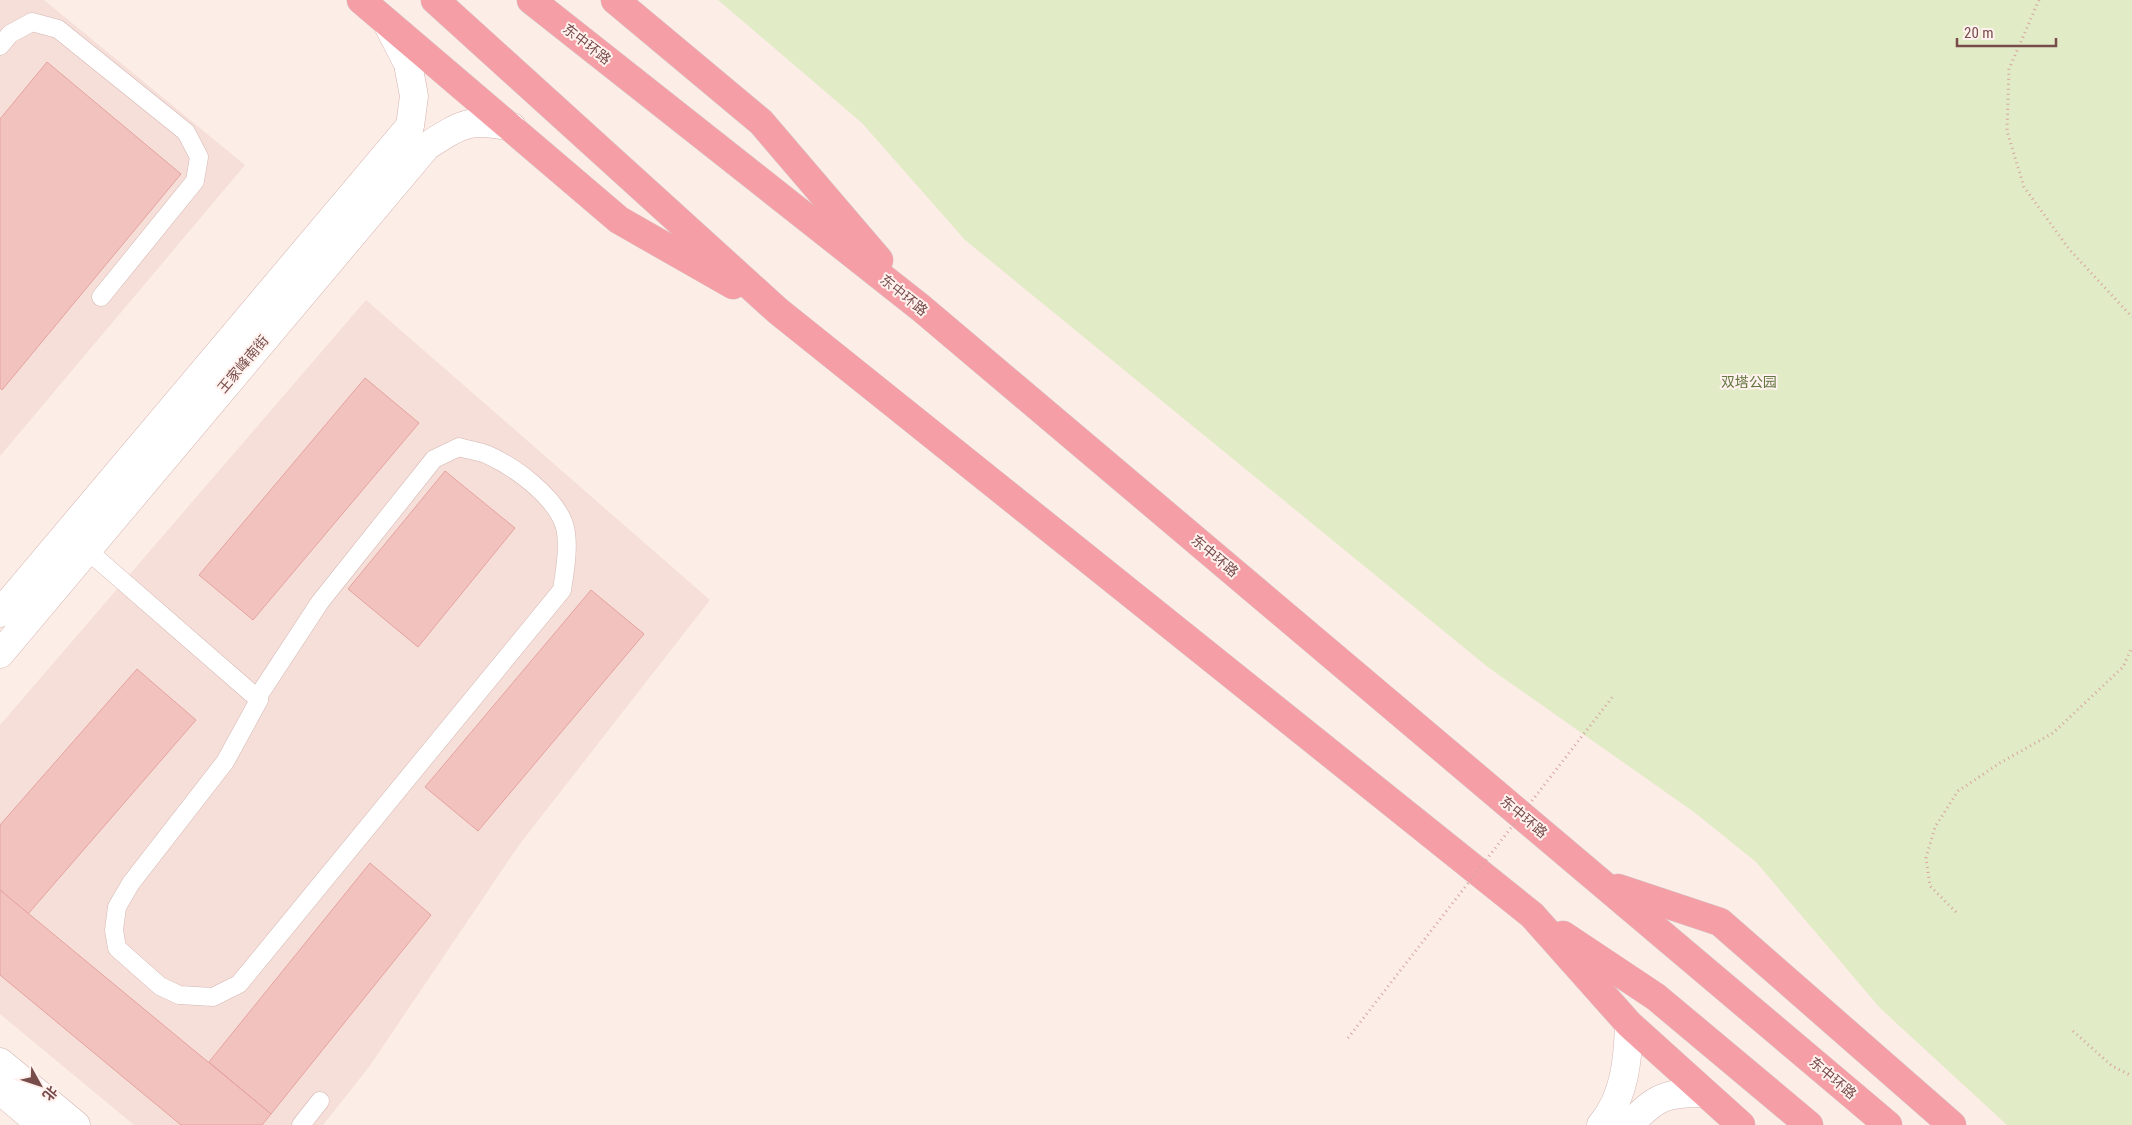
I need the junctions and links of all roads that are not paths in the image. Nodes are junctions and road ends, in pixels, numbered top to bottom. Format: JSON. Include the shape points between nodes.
{"nodes":[{"id":1,"x":360,"y":0,"type":"edge"},
{"id":2,"x":435,"y":0,"type":"edge"},
{"id":3,"x":531,"y":0,"type":"edge"},
{"id":4,"x":615,"y":0,"type":"edge"},
{"id":5,"x":387,"y":22,"type":"junction"},
{"id":6,"x":0,"y":46,"type":"edge"},
{"id":7,"x":512,"y":127,"type":"junction"},
{"id":8,"x":101,"y":297,"type":"dead end"},
{"id":9,"x":921,"y":308,"type":"junction"},
{"id":10,"x":778,"y":311,"type":"junction"},
{"id":11,"x":77,"y":542,"type":"junction"},
{"id":12,"x":0,"y":613,"type":"edge"},
{"id":13,"x":0,"y":654,"type":"edge"},
{"id":14,"x":257,"y":698,"type":"junction"},
{"id":15,"x":1604,"y":884,"type":"junction"},
{"id":16,"x":1532,"y":915,"type":"junction"},
{"id":17,"x":1629,"y":1024,"type":"junction"},
{"id":18,"x":0,"y":1062,"type":"edge"},
{"id":19,"x":0,"y":1090,"type":"edge"},
{"id":20,"x":1705,"y":1093,"type":"junction"},
{"id":21,"x":320,"y":1101,"type":"dead end"},
{"id":22,"x":1884,"y":1122,"type":"edge"},
{"id":23,"x":41,"y":1125,"type":"edge"},
{"id":24,"x":76,"y":1125,"type":"edge"},
{"id":25,"x":301,"y":1125,"type":"edge"},
{"id":26,"x":1601,"y":1125,"type":"edge"},
{"id":27,"x":1629,"y":1125,"type":"edge"},
{"id":28,"x":1741,"y":1125,"type":"edge"},
{"id":29,"x":1809,"y":1125,"type":"edge"},
{"id":30,"x":1952,"y":1125,"type":"edge"}],
"edges":[{"from":1,"to":5,"type":"highway"},
{"from":2,"to":10,"type":"highway"},
{"from":3,"to":9,"type":"highway","name":"东中环路"},
{"from":4,"to":9,"type":"highway","via":[[761,122]]},
{"from":5,"to":7,"type":"highway"},
{"from":5,"to":11,"type":"street","name":"王家峰南街","via":[[408,64],[414,96],[410,126]]},
{"from":6,"to":8,"type":"lane","via":[[10,34],[32,22],[58,29],[186,132],[199,157],[195,181]]},
{"from":7,"to":10,"type":"highway","via":[[619,220]]},
{"from":7,"to":11,"type":"street","name":"王家峰南街","via":[[484,121],[457,127],[427,146]]},
{"from":9,"to":15,"type":"highway","name":"东中环路"},
{"from":10,"to":16,"type":"highway"},
{"from":11,"to":12,"type":"street","name":"王家峰南街"},
{"from":11,"to":13,"type":"street","name":"王家峰南街"},
{"from":11,"to":14,"type":"lane"},
{"from":14,"to":14,"type":"lane","via":[[259,700],[225,762],[131,883],[117,907],[114,930],[117,948],[160,986],[179,995],[213,996],[238,984],[562,590],[566,560],[564,525],[552,503],[518,472],[488,455],[459,447],[434,459],[320,602]]},
{"from":15,"to":22,"type":"highway","name":"东中环路"},
{"from":15,"to":30,"type":"highway","via":[[1720,922]]},
{"from":16,"to":17,"type":"highway"},
{"from":16,"to":29,"type":"highway","via":[[1656,998]]},
{"from":17,"to":20,"type":"highway"},
{"from":17,"to":26,"type":"street","via":[[1628,1057],[1621,1088]]},
{"from":18,"to":24,"type":"street"},
{"from":19,"to":23,"type":"street"},
{"from":20,"to":27,"type":"street","via":[[1675,1093],[1650,1103]]},
{"from":20,"to":28,"type":"highway"},
{"from":21,"to":25,"type":"lane"}]}
